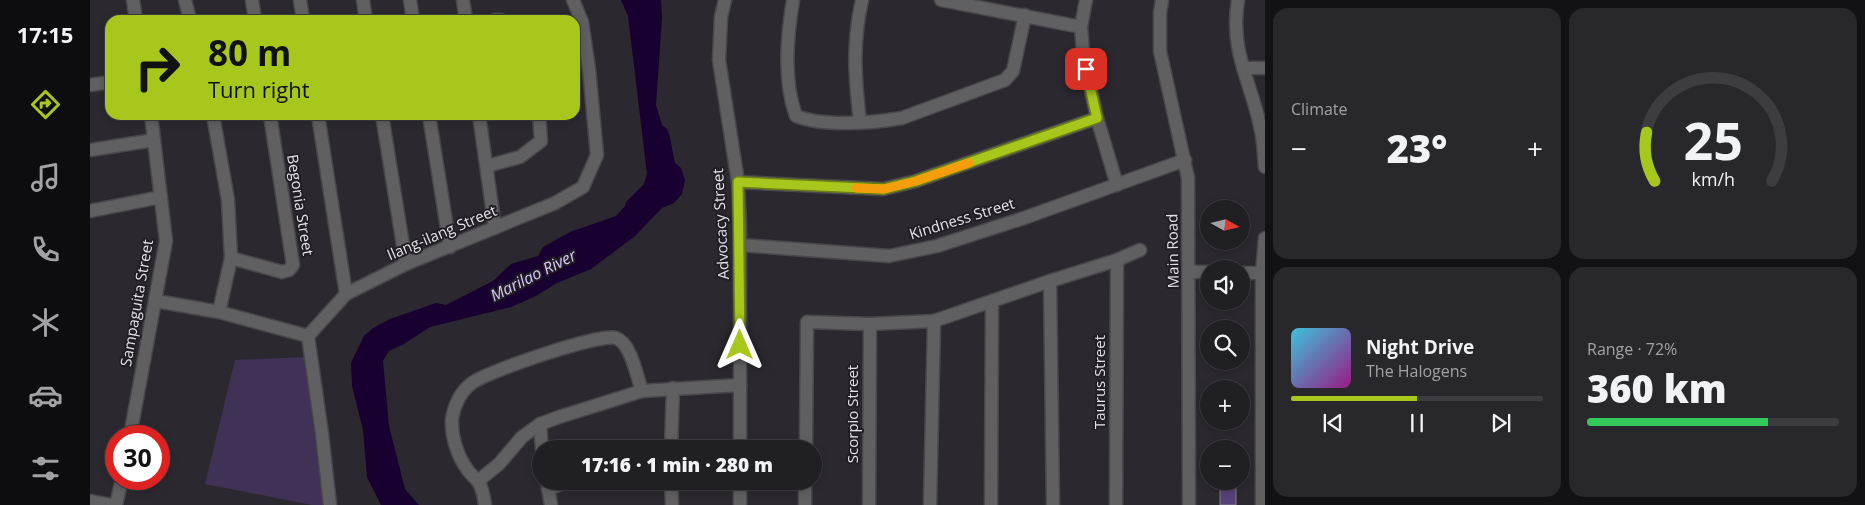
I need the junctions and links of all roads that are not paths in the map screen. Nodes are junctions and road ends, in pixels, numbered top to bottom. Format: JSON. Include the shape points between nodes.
{"nodes":[{"id":1,"x":135,"y":0,"type":"edge"},
{"id":2,"x":185,"y":0,"type":"edge"},
{"id":3,"x":252,"y":0,"type":"edge"},
{"id":4,"x":300,"y":0,"type":"edge"},
{"id":5,"x":363,"y":0,"type":"edge"},
{"id":6,"x":410,"y":0,"type":"edge"},
{"id":7,"x":463,"y":0,"type":"edge"},
{"id":8,"x":573,"y":0,"type":"edge"},
{"id":9,"x":725,"y":0,"type":"edge"},
{"id":10,"x":793,"y":0,"type":"edge"},
{"id":11,"x":862,"y":0,"type":"edge"},
{"id":12,"x":941,"y":0,"type":"edge"},
{"id":13,"x":1086,"y":0,"type":"edge"},
{"id":14,"x":1162,"y":0,"type":"edge"},
{"id":15,"x":1238,"y":0,"type":"edge"},
{"id":16,"x":136,"y":15,"type":"edge"},
{"id":17,"x":189,"y":15,"type":"edge"},
{"id":18,"x":254,"y":15,"type":"edge"},
{"id":19,"x":303,"y":15,"type":"edge"},
{"id":20,"x":365,"y":15,"type":"edge"},
{"id":21,"x":412,"y":15,"type":"edge"},
{"id":22,"x":465,"y":15,"type":"edge"},
{"id":23,"x":579,"y":15,"type":"edge"},
{"id":24,"x":1025,"y":15,"type":"junction"},
{"id":25,"x":580,"y":17,"type":"edge"},
{"id":26,"x":1081,"y":27,"type":"junction"},
{"id":27,"x":1243,"y":68,"type":"junction"},
{"id":28,"x":1265,"y":68,"type":"edge"},
{"id":29,"x":105,"y":82,"type":"edge"},
{"id":30,"x":90,"y":84,"type":"edge"},
{"id":31,"x":1097,"y":118,"type":"junction"},
{"id":32,"x":152,"y":120,"type":"edge"},
{"id":33,"x":214,"y":120,"type":"edge"},
{"id":34,"x":271,"y":120,"type":"edge"},
{"id":35,"x":319,"y":120,"type":"edge"},
{"id":36,"x":383,"y":120,"type":"edge"},
{"id":37,"x":430,"y":120,"type":"edge"},
{"id":38,"x":481,"y":120,"type":"edge"},
{"id":39,"x":539,"y":120,"type":"edge"},
{"id":40,"x":860,"y":122,"type":"junction"},
{"id":41,"x":1263,"y":135,"type":"edge"},
{"id":42,"x":154,"y":140,"type":"junction"},
{"id":43,"x":90,"y":150,"type":"edge"},
{"id":44,"x":1185,"y":160,"type":"junction"},
{"id":45,"x":487,"y":166,"type":"junction"},
{"id":46,"x":1265,"y":167,"type":"edge"},
{"id":47,"x":738,"y":182,"type":"junction"},
{"id":48,"x":1117,"y":185,"type":"junction"},
{"id":49,"x":161,"y":197,"type":"junction"},
{"id":50,"x":90,"y":211,"type":"edge"},
{"id":51,"x":495,"y":228,"type":"junction"},
{"id":52,"x":1265,"y":238,"type":"edge"},
{"id":53,"x":740,"y":245,"type":"junction"},
{"id":54,"x":450,"y":247,"type":"junction"},
{"id":55,"x":1140,"y":250,"type":"dead end"},
{"id":56,"x":232,"y":258,"type":"junction"},
{"id":57,"x":1117,"y":260,"type":"junction"},
{"id":58,"x":406,"y":264,"type":"junction"},
{"id":59,"x":1190,"y":272,"type":"junction"},
{"id":60,"x":1200,"y":272,"type":"edge"},
{"id":61,"x":1250,"y":273,"type":"edge"},
{"id":62,"x":1264,"y":273,"type":"edge"},
{"id":63,"x":1050,"y":281,"type":"junction"},
{"id":64,"x":346,"y":294,"type":"junction"},
{"id":65,"x":156,"y":301,"type":"junction"},
{"id":66,"x":992,"y":301,"type":"junction"},
{"id":67,"x":219,"y":312,"type":"junction"},
{"id":68,"x":934,"y":322,"type":"junction"},
{"id":69,"x":870,"y":324,"type":"junction"},
{"id":70,"x":308,"y":336,"type":"junction"},
{"id":71,"x":1263,"y":349,"type":"edge"},
{"id":72,"x":740,"y":385,"type":"junction"},
{"id":73,"x":673,"y":388,"type":"junction"},
{"id":74,"x":642,"y":391,"type":"junction"},
{"id":75,"x":540,"y":424,"type":"junction"},
{"id":76,"x":132,"y":425,"type":"edge"},
{"id":77,"x":541,"y":440,"type":"edge"},
{"id":78,"x":671,"y":440,"type":"edge"},
{"id":79,"x":740,"y":440,"type":"edge"},
{"id":80,"x":806,"y":440,"type":"edge"},
{"id":81,"x":478,"y":481,"type":"junction"},
{"id":82,"x":119,"y":490,"type":"edge"},
{"id":83,"x":548,"y":490,"type":"edge"},
{"id":84,"x":671,"y":490,"type":"edge"},
{"id":85,"x":740,"y":490,"type":"edge"},
{"id":86,"x":805,"y":490,"type":"edge"},
{"id":87,"x":90,"y":501,"type":"edge"},
{"id":88,"x":111,"y":505,"type":"edge"},
{"id":89,"x":116,"y":505,"type":"edge"},
{"id":90,"x":330,"y":505,"type":"edge"},
{"id":91,"x":485,"y":505,"type":"edge"},
{"id":92,"x":551,"y":505,"type":"edge"},
{"id":93,"x":672,"y":505,"type":"edge"},
{"id":94,"x":740,"y":505,"type":"edge"},
{"id":95,"x":805,"y":505,"type":"edge"},
{"id":96,"x":869,"y":505,"type":"edge"},
{"id":97,"x":930,"y":505,"type":"edge"},
{"id":98,"x":991,"y":505,"type":"edge"},
{"id":99,"x":1053,"y":505,"type":"edge"},
{"id":100,"x":1116,"y":505,"type":"edge"},
{"id":101,"x":1190,"y":505,"type":"edge"},
{"id":102,"x":1262,"y":505,"type":"edge"}],
"edges":[{"from":1,"to":16,"type":"street"},
{"from":2,"to":17,"type":"street"},
{"from":3,"to":18,"type":"street"},
{"from":4,"to":19,"type":"street"},
{"from":5,"to":20,"type":"street"},
{"from":6,"to":21,"type":"street"},
{"from":7,"to":22,"type":"street"},
{"from":8,"to":23,"type":"street","name":"Ilang-ilang Street"},
{"from":9,"to":47,"type":"street","name":"Advocacy Street","via":[[719,60]]},
{"from":10,"to":40,"type":"street","via":[[787,71],[796,116],[810,121]]},
{"from":11,"to":40,"type":"street","via":[[856,28],[854,72]]},
{"from":12,"to":24,"type":"street"},
{"from":13,"to":26,"type":"street"},
{"from":14,"to":44,"type":"street","name":"Main Road","via":[[1160,51]]},
{"from":15,"to":27,"type":"street","via":[[1234,19],[1236,45]]},
{"from":24,"to":26,"type":"street"},
{"from":24,"to":40,"type":"street","via":[[1013,71],[1005,80],[902,118]]},
{"from":25,"to":51,"type":"street","name":"Ilang-ilang Street","via":[[588,60],[597,156],[583,187],[555,203]]},
{"from":26,"to":31,"type":"street","via":[[1083,53]]},
{"from":27,"to":28,"type":"street"},
{"from":27,"to":41,"type":"street"},
{"from":29,"to":30,"type":"street"},
{"from":31,"to":47,"type":"street","via":[[916,181],[884,189]]},
{"from":31,"to":48,"type":"street"},
{"from":32,"to":42,"type":"street","name":"Sampaguita Street"},
{"from":33,"to":56,"type":"street","via":[[228,200]]},
{"from":34,"to":56,"type":"street","name":"Begonia Street","via":[[293,266],[282,272]]},
{"from":35,"to":64,"type":"street"},
{"from":36,"to":58,"type":"street"},
{"from":37,"to":54,"type":"street"},
{"from":38,"to":45,"type":"street"},
{"from":39,"to":45,"type":"street","via":[[541,141],[520,157]]},
{"from":41,"to":46,"type":"street"},
{"from":42,"to":43,"type":"street"},
{"from":42,"to":49,"type":"street","name":"Sampaguita Street"},
{"from":44,"to":48,"type":"street","name":"Kindness Street"},
{"from":44,"to":59,"type":"street","name":"Main Road"},
{"from":45,"to":51,"type":"street"},
{"from":47,"to":53,"type":"street","name":"Advocacy Street"},
{"from":48,"to":53,"type":"street","name":"Kindness Street","via":[[937,246],[889,256]]},
{"from":49,"to":50,"type":"street"},
{"from":49,"to":65,"type":"street","name":"Sampaguita Street","via":[[166,240]]},
{"from":51,"to":54,"type":"street","name":"Ilang-ilang Street"},
{"from":52,"to":62,"type":"street"},
{"from":53,"to":72,"type":"street","name":"Advocacy Street"},
{"from":54,"to":58,"type":"street","name":"Ilang-ilang Street"},
{"from":55,"to":57,"type":"street"},
{"from":56,"to":67,"type":"street"},
{"from":57,"to":63,"type":"street"},
{"from":57,"to":100,"type":"street","name":"Taurus Street"},
{"from":58,"to":64,"type":"street","name":"Ilang-ilang Street"},
{"from":59,"to":60,"type":"street"},
{"from":59,"to":101,"type":"street","name":"Main Road"},
{"from":61,"to":62,"type":"street"},
{"from":62,"to":71,"type":"street"},
{"from":63,"to":66,"type":"street"},
{"from":63,"to":99,"type":"street"},
{"from":64,"to":70,"type":"street","name":"Ilang-ilang Street"},
{"from":65,"to":67,"type":"street"},
{"from":65,"to":76,"type":"street","name":"Sampaguita Street"},
{"from":66,"to":68,"type":"street"},
{"from":66,"to":98,"type":"street"},
{"from":67,"to":70,"type":"street"},
{"from":68,"to":69,"type":"street"},
{"from":68,"to":97,"type":"street"},
{"from":69,"to":80,"type":"street","via":[[807,322]]},
{"from":69,"to":96,"type":"street","name":"Scorpio Street"},
{"from":70,"to":90,"type":"street"},
{"from":71,"to":102,"type":"street"},
{"from":72,"to":73,"type":"street"},
{"from":72,"to":79,"type":"street","name":"Advocacy Street"},
{"from":73,"to":74,"type":"street"},
{"from":73,"to":78,"type":"street"},
{"from":74,"to":75,"type":"street"},
{"from":74,"to":81,"type":"street","via":[[627,346],[616,338],[531,357],[472,383],[458,398],[452,419],[455,448]]},
{"from":75,"to":77,"type":"street"},
{"from":75,"to":81,"type":"street","via":[[522,437],[499,464]]},
{"from":81,"to":91,"type":"street"},
{"from":82,"to":89,"type":"street"},
{"from":83,"to":92,"type":"street"},
{"from":84,"to":93,"type":"street"},
{"from":85,"to":94,"type":"street"},
{"from":86,"to":95,"type":"street"},
{"from":87,"to":88,"type":"street"}]}
